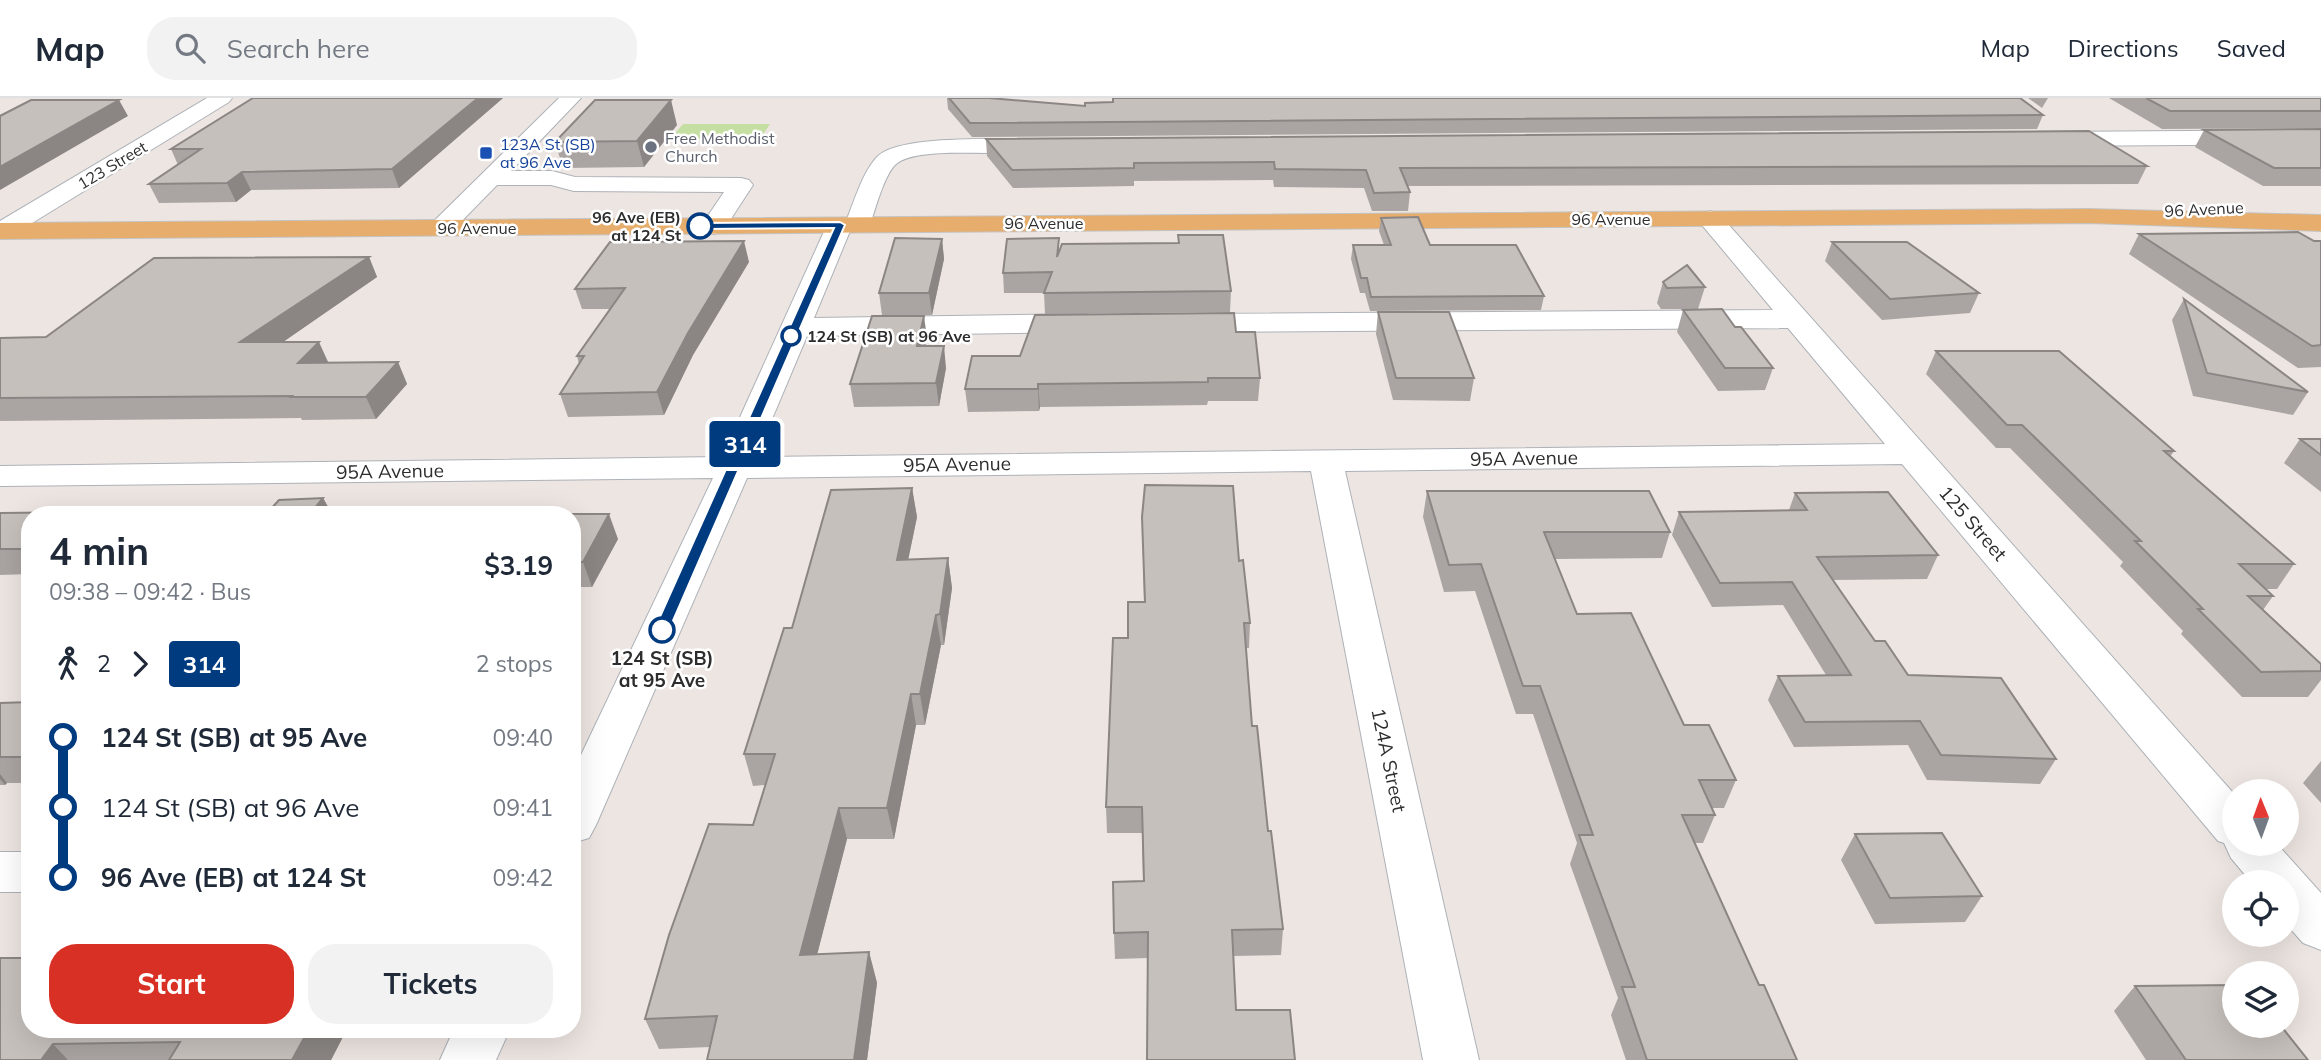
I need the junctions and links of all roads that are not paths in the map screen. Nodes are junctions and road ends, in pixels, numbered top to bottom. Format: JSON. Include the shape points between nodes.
{"nodes":[{"id":1,"x":222,"y":98,"type":"edge"},
{"id":2,"x":571,"y":98,"type":"edge"},
{"id":3,"x":2036,"y":129,"type":"edge"},
{"id":4,"x":2321,"y":137,"type":"edge"},
{"id":5,"x":1056,"y":146,"type":"edge"},
{"id":6,"x":492,"y":178,"type":"junction"},
{"id":7,"x":2321,"y":205,"type":"edge"},
{"id":8,"x":2088,"y":216,"type":"junction"},
{"id":9,"x":1710,"y":219,"type":"junction"},
{"id":10,"x":2321,"y":223,"type":"edge"},
{"id":11,"x":848,"y":225,"type":"junction"},
{"id":12,"x":714,"y":226,"type":"junction"},
{"id":13,"x":441,"y":228,"type":"junction"},
{"id":14,"x":1,"y":232,"type":"edge"},
{"id":15,"x":1795,"y":319,"type":"junction"},
{"id":16,"x":1114,"y":323,"type":"edge"},
{"id":17,"x":1156,"y":323,"type":"edge"},
{"id":18,"x":794,"y":327,"type":"junction"},
{"id":19,"x":1913,"y":454,"type":"junction"},
{"id":20,"x":1326,"y":460,"type":"junction"},
{"id":21,"x":736,"y":467,"type":"junction"},
{"id":22,"x":0,"y":476,"type":"edge"},
{"id":23,"x":581,"y":805,"type":"edge"},
{"id":24,"x":2222,"y":813,"type":"edge"},
{"id":25,"x":2258,"y":856,"type":"edge"},
{"id":26,"x":2271,"y":870,"type":"edge"},
{"id":27,"x":0,"y":872,"type":"edge"},
{"id":28,"x":21,"y":872,"type":"edge"},
{"id":29,"x":2299,"y":903,"type":"edge"},
{"id":30,"x":2321,"y":928,"type":"edge"},
{"id":31,"x":478,"y":1038,"type":"edge"},
{"id":32,"x":468,"y":1060,"type":"edge"},
{"id":33,"x":1451,"y":1060,"type":"edge"}],
"edges":[{"from":1,"to":14,"type":"street","name":"123 Street"},
{"from":2,"to":6,"type":"street"},
{"from":3,"to":4,"type":"street","via":[[2070,139]]},
{"from":5,"to":11,"type":"street","via":[[900,152],[887,160]]},
{"from":6,"to":12,"type":"street","via":[[552,178],[574,184],[741,185]]},
{"from":6,"to":13,"type":"street"},
{"from":7,"to":8,"type":"main road","name":"96 Avenue"},
{"from":8,"to":9,"type":"main road","name":"96 Avenue"},
{"from":8,"to":10,"type":"main road","name":"96 Avenue"},
{"from":9,"to":11,"type":"main road","name":"96 Avenue"},
{"from":9,"to":15,"type":"street","name":"125 Street"},
{"from":11,"to":12,"type":"main road","name":"96 Avenue"},
{"from":11,"to":18,"type":"street"},
{"from":12,"to":13,"type":"main road","name":"96 Avenue"},
{"from":13,"to":14,"type":"main road","name":"96 Avenue"},
{"from":15,"to":17,"type":"street"},
{"from":15,"to":19,"type":"street","name":"125 Street"},
{"from":16,"to":18,"type":"street"},
{"from":18,"to":21,"type":"street"},
{"from":19,"to":20,"type":"street","name":"95A Avenue"},
{"from":19,"to":24,"type":"street","name":"125 Street"},
{"from":20,"to":21,"type":"street","name":"95A Avenue"},
{"from":20,"to":33,"type":"street","name":"124A Street"},
{"from":21,"to":22,"type":"street","name":"95A Avenue"},
{"from":21,"to":23,"type":"street"},
{"from":25,"to":26,"type":"street"},
{"from":27,"to":28,"type":"street"},
{"from":29,"to":30,"type":"street"},
{"from":31,"to":32,"type":"street"}]}
